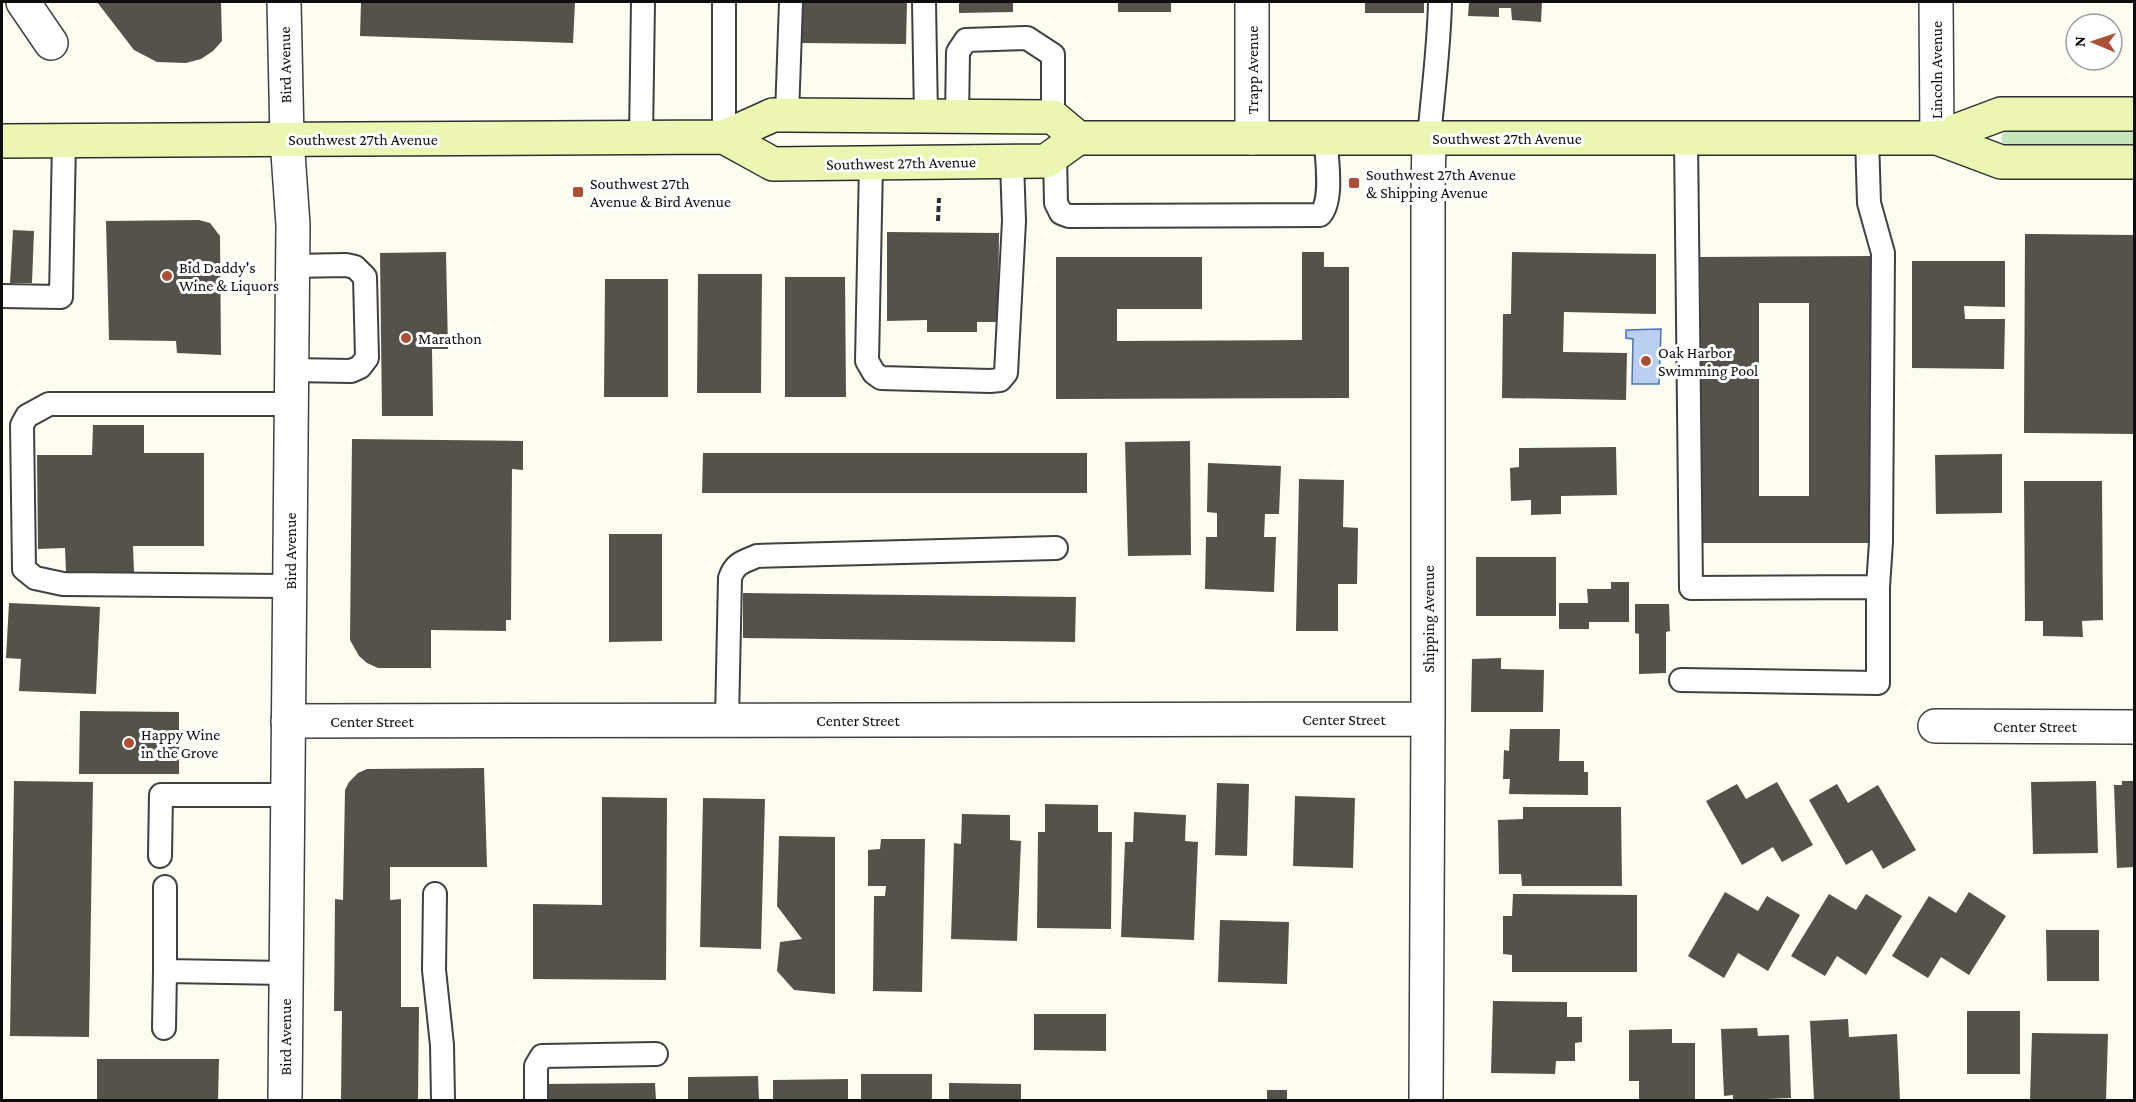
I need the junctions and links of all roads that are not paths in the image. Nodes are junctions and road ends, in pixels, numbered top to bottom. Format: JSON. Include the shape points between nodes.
{"nodes":[{"id":1,"x":23,"y":2,"type":"edge"},
{"id":2,"x":284,"y":2,"type":"edge"},
{"id":3,"x":643,"y":2,"type":"edge"},
{"id":4,"x":724,"y":2,"type":"edge"},
{"id":5,"x":791,"y":2,"type":"edge"},
{"id":6,"x":924,"y":2,"type":"edge"},
{"id":7,"x":1252,"y":2,"type":"edge"},
{"id":8,"x":1440,"y":2,"type":"edge"},
{"id":9,"x":1936,"y":2,"type":"edge"},
{"id":10,"x":51,"y":43,"type":"dead end"},
{"id":11,"x":2134,"y":114,"type":"edge"},
{"id":12,"x":788,"y":115,"type":"junction"},
{"id":13,"x":941,"y":116,"type":"junction"},
{"id":14,"x":1053,"y":117,"type":"junction"},
{"id":15,"x":641,"y":138,"type":"junction"},
{"id":16,"x":724,"y":138,"type":"junction"},
{"id":17,"x":1252,"y":138,"type":"junction"},
{"id":18,"x":1430,"y":138,"type":"junction"},
{"id":19,"x":1686,"y":138,"type":"junction"},
{"id":20,"x":1867,"y":138,"type":"junction"},
{"id":21,"x":1937,"y":138,"type":"junction"},
{"id":22,"x":287,"y":139,"type":"junction"},
{"id":23,"x":1326,"y":139,"type":"junction"},
{"id":24,"x":2,"y":141,"type":"edge"},
{"id":25,"x":64,"y":141,"type":"junction"},
{"id":26,"x":1066,"y":147,"type":"junction"},
{"id":27,"x":1012,"y":162,"type":"junction"},
{"id":28,"x":2134,"y":162,"type":"edge"},
{"id":29,"x":871,"y":164,"type":"junction"},
{"id":30,"x":292,"y":266,"type":"junction"},
{"id":31,"x":2,"y":296,"type":"edge"},
{"id":32,"x":291,"y":370,"type":"junction"},
{"id":33,"x":291,"y":404,"type":"junction"},
{"id":34,"x":1056,"y":548,"type":"dead end"},
{"id":35,"x":289,"y":586,"type":"junction"},
{"id":36,"x":1878,"y":587,"type":"junction"},
{"id":37,"x":1681,"y":680,"type":"dead end"},
{"id":38,"x":1428,"y":719,"type":"junction"},
{"id":39,"x":727,"y":720,"type":"junction"},
{"id":40,"x":288,"y":721,"type":"junction"},
{"id":41,"x":1935,"y":726,"type":"dead end"},
{"id":42,"x":2134,"y":726,"type":"edge"},
{"id":43,"x":288,"y":795,"type":"junction"},
{"id":44,"x":160,"y":856,"type":"dead end"},
{"id":45,"x":165,"y":887,"type":"dead end"},
{"id":46,"x":435,"y":894,"type":"dead end"},
{"id":47,"x":165,"y":971,"type":"junction"},
{"id":48,"x":286,"y":973,"type":"junction"},
{"id":49,"x":164,"y":1028,"type":"dead end"},
{"id":50,"x":656,"y":1054,"type":"dead end"},
{"id":51,"x":285,"y":1101,"type":"edge"},
{"id":52,"x":443,"y":1101,"type":"edge"},
{"id":53,"x":536,"y":1101,"type":"edge"},
{"id":54,"x":1426,"y":1101,"type":"edge"}],
"edges":[{"from":1,"to":10,"type":"street"},
{"from":2,"to":22,"type":"street","name":"Bird Avenue"},
{"from":3,"to":15,"type":"lane"},
{"from":4,"to":16,"type":"lane"},
{"from":5,"to":12,"type":"lane"},
{"from":6,"to":13,"type":"lane"},
{"from":7,"to":17,"type":"street","name":"Trapp Avenue"},
{"from":8,"to":18,"type":"lane"},
{"from":9,"to":21,"type":"street","name":"Lincoln Avenue"},
{"from":11,"to":21,"type":"main road","name":"Southwest 27th Avenue","via":[[2001,114]]},
{"from":12,"to":13,"type":"main road","name":"Southwest 27th Avenue"},
{"from":12,"to":16,"type":"main road","name":"Southwest 27th Avenue","via":[[773,115]]},
{"from":13,"to":14,"type":"main road","name":"Southwest 27th Avenue"},
{"from":13,"to":14,"type":"lane","via":[[958,52],[966,40],[1028,38],[1053,56]]},
{"from":14,"to":26,"type":"main road"},
{"from":15,"to":16,"type":"main road","name":"Southwest 27th Avenue"},
{"from":15,"to":22,"type":"main road","name":"Southwest 27th Avenue"},
{"from":16,"to":29,"type":"main road","name":"Southwest 27th Avenue","via":[[773,164]]},
{"from":17,"to":23,"type":"main road","name":"Southwest 27th Avenue"},
{"from":17,"to":26,"type":"main road","name":"Southwest 27th Avenue"},
{"from":18,"to":19,"type":"main road","name":"Southwest 27th Avenue"},
{"from":18,"to":23,"type":"main road","name":"Southwest 27th Avenue"},
{"from":18,"to":38,"type":"street","name":"Shipping Avenue"},
{"from":19,"to":20,"type":"main road","name":"Southwest 27th Avenue"},
{"from":19,"to":36,"type":"lane","via":[[1691,588]]},
{"from":20,"to":21,"type":"main road","name":"Southwest 27th Avenue"},
{"from":20,"to":36,"type":"lane","via":[[1869,202],[1883,253]]},
{"from":21,"to":28,"type":"main road","name":"Southwest 27th Avenue","via":[[2001,162]]},
{"from":22,"to":25,"type":"main road","name":"Southwest 27th Avenue"},
{"from":22,"to":30,"type":"street","name":"Bird Avenue"},
{"from":23,"to":26,"type":"lane","via":[[1328,193],[1320,215],[1069,216],[1061,213],[1056,203]]},
{"from":24,"to":25,"type":"main road","name":"Southwest 27th Avenue"},
{"from":25,"to":31,"type":"lane","via":[[61,297]]},
{"from":26,"to":27,"type":"main road","name":"Southwest 27th Avenue","via":[[1046,161]]},
{"from":27,"to":29,"type":"main road","name":"Southwest 27th Avenue"},
{"from":27,"to":29,"type":"lane","via":[[1014,221],[1006,373],[1000,380],[990,381],[881,378],[873,372],[867,361]]},
{"from":30,"to":32,"type":"street","name":"Bird Avenue"},
{"from":30,"to":32,"type":"lane","via":[[355,267],[365,277],[374,323],[367,358],[360,367],[351,371]]},
{"from":32,"to":33,"type":"street","name":"Bird Avenue"},
{"from":33,"to":35,"type":"street","name":"Bird Avenue"},
{"from":33,"to":35,"type":"lane","via":[[49,404],[27,416],[22,425],[24,569],[35,578],[63,584]]},
{"from":34,"to":39,"type":"lane","via":[[757,556],[742,562],[733,568],[730,578]]},
{"from":35,"to":40,"type":"street","name":"Bird Avenue"},
{"from":36,"to":37,"type":"lane","via":[[1878,683]]},
{"from":38,"to":39,"type":"street","name":"Center Street"},
{"from":38,"to":54,"type":"street","name":"Shipping Avenue"},
{"from":39,"to":40,"type":"street","name":"Center Street"},
{"from":40,"to":43,"type":"street","name":"Bird Avenue"},
{"from":41,"to":42,"type":"street","name":"Center Street"},
{"from":43,"to":44,"type":"lane","via":[[161,795]]},
{"from":43,"to":48,"type":"street","name":"Bird Avenue"},
{"from":45,"to":47,"type":"lane"},
{"from":46,"to":52,"type":"lane","via":[[434,970]]},
{"from":47,"to":48,"type":"lane"},
{"from":47,"to":49,"type":"lane"},
{"from":48,"to":51,"type":"street","name":"Bird Avenue"},
{"from":50,"to":53,"type":"lane","via":[[542,1056],[536,1066]]}]}
